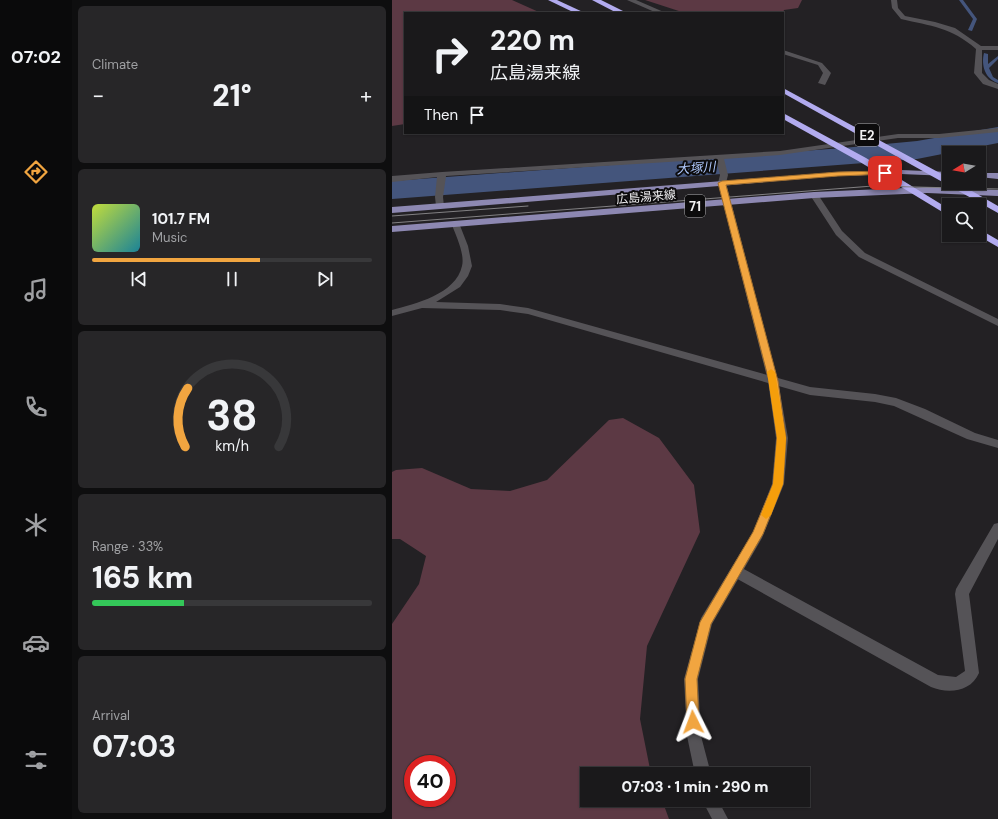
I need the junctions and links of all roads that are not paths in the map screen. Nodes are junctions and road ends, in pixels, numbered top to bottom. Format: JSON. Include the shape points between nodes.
{"nodes":[{"id":1,"x":551,"y":0,"type":"edge"},
{"id":2,"x":594,"y":0,"type":"edge"},
{"id":3,"x":630,"y":0,"type":"edge"},
{"id":4,"x":894,"y":0,"type":"edge"},
{"id":5,"x":579,"y":12,"type":"edge"},
{"id":6,"x":621,"y":12,"type":"edge"},
{"id":7,"x":661,"y":12,"type":"edge"},
{"id":8,"x":979,"y":48,"type":"junction"},
{"id":9,"x":998,"y":48,"type":"edge"},
{"id":10,"x":784,"y":52,"type":"edge"},
{"id":11,"x":822,"y":83,"type":"dead end"},
{"id":12,"x":998,"y":87,"type":"edge"},
{"id":13,"x":784,"y":91,"type":"edge"},
{"id":14,"x":784,"y":117,"type":"edge"},
{"id":15,"x":998,"y":130,"type":"edge"},
{"id":16,"x":720,"y":159,"type":"junction"},
{"id":17,"x":942,"y":174,"type":"edge"},
{"id":18,"x":986,"y":175,"type":"edge"},
{"id":19,"x":998,"y":176,"type":"edge"},
{"id":20,"x":442,"y":177,"type":"junction"},
{"id":21,"x":942,"y":178,"type":"edge"},
{"id":22,"x":392,"y":179,"type":"edge"},
{"id":23,"x":723,"y":179,"type":"junction"},
{"id":24,"x":964,"y":190,"type":"edge"},
{"id":25,"x":998,"y":194,"type":"edge"},
{"id":26,"x":814,"y":195,"type":"junction"},
{"id":27,"x":729,"y":204,"type":"junction"},
{"id":28,"x":440,"y":206,"type":"junction"},
{"id":29,"x":942,"y":209,"type":"edge"},
{"id":30,"x":392,"y":210,"type":"edge"},
{"id":31,"x":998,"y":210,"type":"edge"},
{"id":32,"x":456,"y":225,"type":"junction"},
{"id":33,"x":392,"y":229,"type":"edge"},
{"id":34,"x":986,"y":236,"type":"edge"},
{"id":35,"x":998,"y":244,"type":"edge"},
{"id":36,"x":424,"y":305,"type":"junction"},
{"id":37,"x":392,"y":314,"type":"edge"},
{"id":38,"x":998,"y":323,"type":"edge"},
{"id":39,"x":773,"y":381,"type":"junction"},
{"id":40,"x":998,"y":444,"type":"edge"},
{"id":41,"x":998,"y":528,"type":"edge"},
{"id":42,"x":737,"y":572,"type":"junction"},
{"id":43,"x":701,"y":767,"type":"edge"},
{"id":44,"x":714,"y":807,"type":"edge"},
{"id":45,"x":720,"y":819,"type":"edge"}],
"edges":[{"from":1,"to":5,"type":"highway"},
{"from":2,"to":6,"type":"highway"},
{"from":3,"to":7,"type":"street"},
{"from":4,"to":8,"type":"street","via":[[895,8],[903,18],[938,23],[966,36]]},
{"from":8,"to":9,"type":"street"},
{"from":8,"to":12,"type":"street","via":[[978,73],[986,82]]},
{"from":10,"to":11,"type":"street","via":[[820,64],[827,74]]},
{"from":13,"to":21,"type":"highway","number":"E2"},
{"from":14,"to":29,"type":"highway","number":"E2","via":[[863,160]]},
{"from":15,"to":16,"type":"street","via":[[938,136],[898,136]]},
{"from":16,"to":20,"type":"street"},
{"from":16,"to":23,"type":"street"},
{"from":17,"to":23,"type":"main road","name":"広島湯来線","number":"71","via":[[901,172]]},
{"from":18,"to":19,"type":"main road"},
{"from":20,"to":22,"type":"street"},
{"from":20,"to":28,"type":"street"},
{"from":23,"to":27,"type":"street"},
{"from":23,"to":28,"type":"main road","name":"広島湯来線","number":"71"},
{"from":24,"to":31,"type":"highway","number":"E2"},
{"from":25,"to":26,"type":"main road","name":"広島湯来線","number":"71","via":[[927,190]]},
{"from":26,"to":27,"type":"main road","name":"広島湯来線","number":"71"},
{"from":26,"to":38,"type":"street","via":[[839,233],[862,255]]},
{"from":27,"to":32,"type":"main road","name":"広島湯来線","number":"71"},
{"from":27,"to":39,"type":"street"},
{"from":28,"to":30,"type":"main road","name":"広島湯来線","number":"71"},
{"from":32,"to":33,"type":"main road","name":"広島湯来線","number":"71"},
{"from":32,"to":36,"type":"street","via":[[467,265],[462,277],[450,290]]},
{"from":34,"to":35,"type":"highway"},
{"from":36,"to":37,"type":"street"},
{"from":36,"to":39,"type":"street","via":[[500,307],[528,311]]},
{"from":39,"to":40,"type":"street","via":[[823,394],[880,398],[897,402],[961,433]]},
{"from":39,"to":42,"type":"street","via":[[782,438],[778,484],[758,534]]},
{"from":41,"to":42,"type":"street","via":[[963,589],[972,673],[966,681],[954,684],[936,682]]},
{"from":42,"to":43,"type":"street","via":[[706,622],[691,679],[694,736]]},
{"from":44,"to":45,"type":"street"}]}
